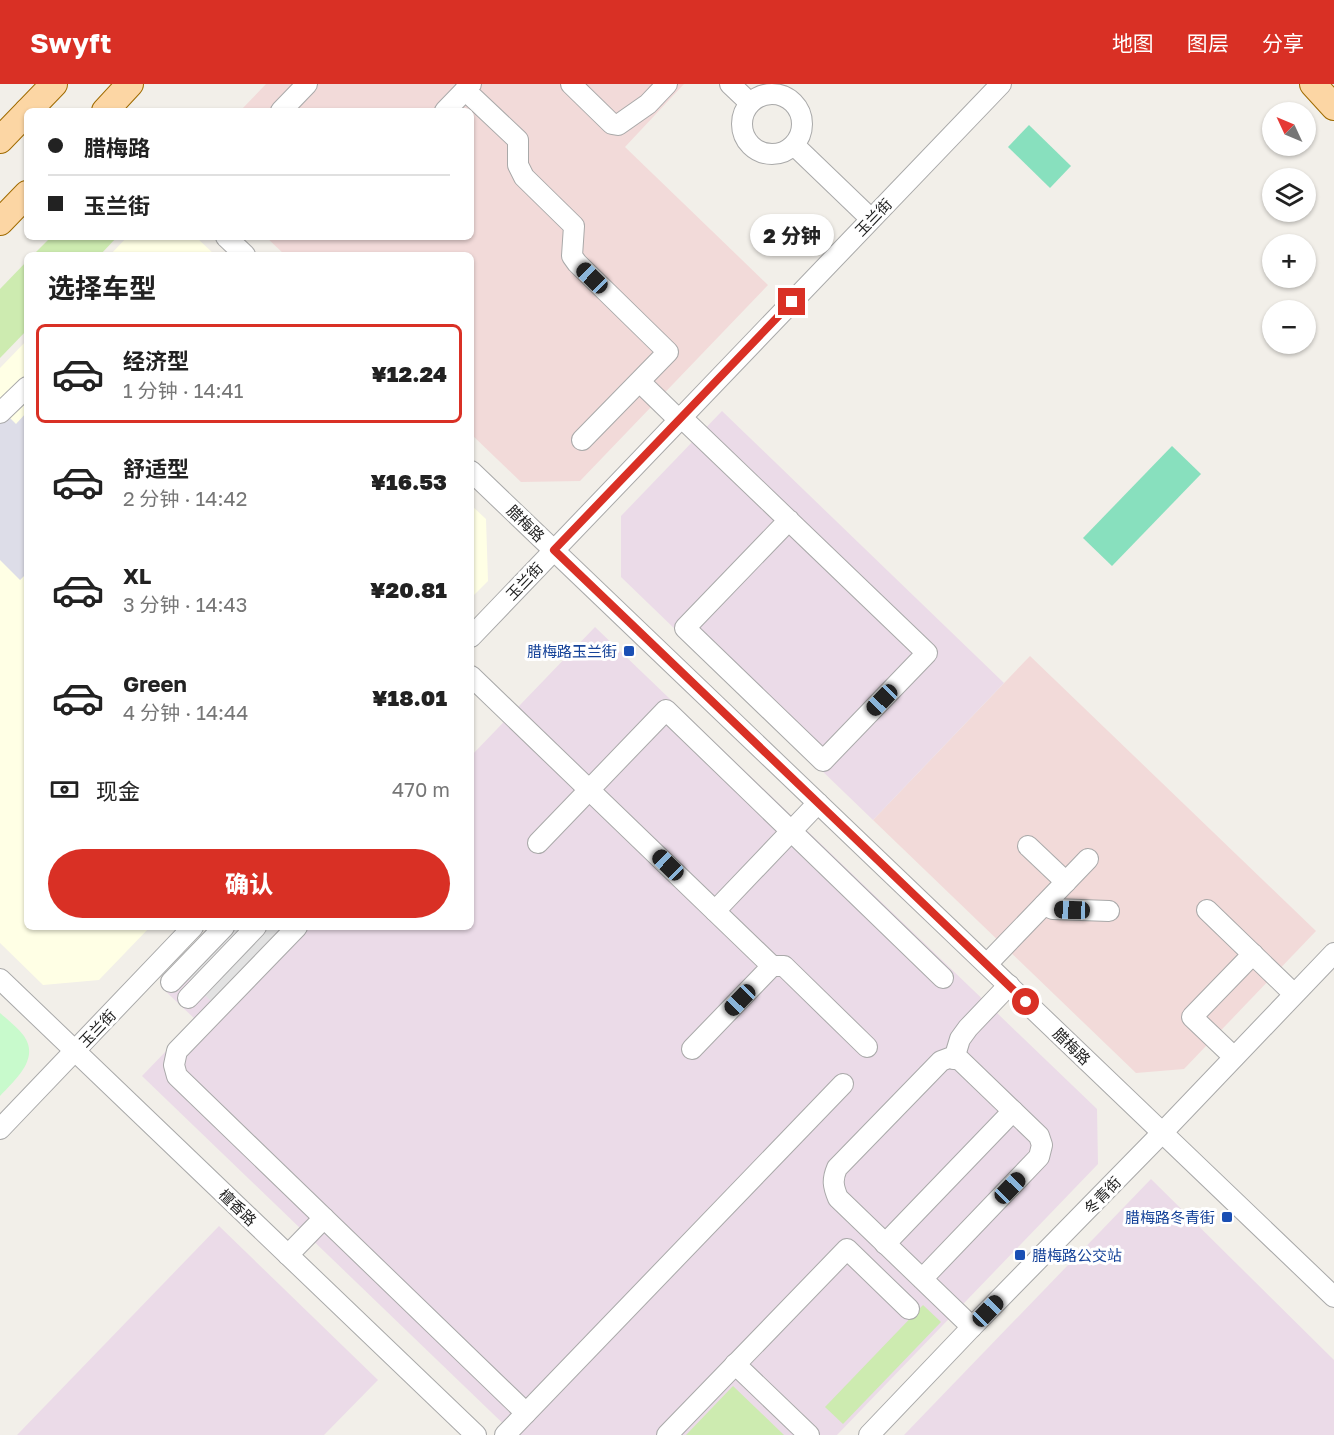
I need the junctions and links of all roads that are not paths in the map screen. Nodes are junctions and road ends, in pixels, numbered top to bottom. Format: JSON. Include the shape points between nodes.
{"nodes":[{"id":1,"x":54,"y":84,"type":"edge"},
{"id":2,"x":130,"y":84,"type":"edge"},
{"id":3,"x":307,"y":84,"type":"edge"},
{"id":4,"x":571,"y":84,"type":"edge"},
{"id":5,"x":667,"y":84,"type":"edge"},
{"id":6,"x":730,"y":84,"type":"edge"},
{"id":7,"x":1001,"y":84,"type":"edge"},
{"id":8,"x":1313,"y":84,"type":"edge"},
{"id":9,"x":468,"y":87,"type":"edge"},
{"id":10,"x":750,"y":103,"type":"junction"},
{"id":11,"x":1334,"y":107,"type":"edge"},
{"id":12,"x":32,"y":108,"type":"edge"},
{"id":13,"x":108,"y":108,"type":"edge"},
{"id":14,"x":284,"y":108,"type":"edge"},
{"id":15,"x":448,"y":108,"type":"edge"},
{"id":16,"x":24,"y":116,"type":"edge"},
{"id":17,"x":0,"y":140,"type":"edge"},
{"id":18,"x":794,"y":145,"type":"junction"},
{"id":19,"x":24,"y":197,"type":"edge"},
{"id":20,"x":872,"y":219,"type":"junction"},
{"id":21,"x":0,"y":222,"type":"edge"},
{"id":22,"x":229,"y":240,"type":"edge"},
{"id":23,"x":242,"y":252,"type":"edge"},
{"id":24,"x":640,"y":382,"type":"junction"},
{"id":25,"x":24,"y":390,"type":"edge"},
{"id":26,"x":0,"y":413,"type":"edge"},
{"id":27,"x":680,"y":419,"type":"junction"},
{"id":28,"x":582,"y":440,"type":"dead end"},
{"id":29,"x":474,"y":474,"type":"edge"},
{"id":30,"x":789,"y":520,"type":"junction"},
{"id":31,"x":554,"y":550,"type":"junction"},
{"id":32,"x":474,"y":634,"type":"edge"},
{"id":33,"x":474,"y":679,"type":"edge"},
{"id":34,"x":589,"y":790,"type":"junction"},
{"id":35,"x":818,"y":803,"type":"junction"},
{"id":36,"x":791,"y":831,"type":"junction"},
{"id":37,"x":538,"y":843,"type":"dead end"},
{"id":38,"x":1028,"y":846,"type":"dead end"},
{"id":39,"x":1088,"y":859,"type":"dead end"},
{"id":40,"x":1066,"y":882,"type":"junction"},
{"id":41,"x":1044,"y":905,"type":"junction"},
{"id":42,"x":1208,"y":910,"type":"dead end"},
{"id":43,"x":715,"y":911,"type":"junction"},
{"id":44,"x":1109,"y":911,"type":"dead end"},
{"id":45,"x":190,"y":930,"type":"edge"},
{"id":46,"x":221,"y":930,"type":"edge"},
{"id":47,"x":253,"y":930,"type":"edge"},
{"id":48,"x":294,"y":930,"type":"edge"},
{"id":49,"x":1334,"y":953,"type":"edge"},
{"id":50,"x":1253,"y":954,"type":"junction"},
{"id":51,"x":987,"y":964,"type":"junction"},
{"id":52,"x":155,"y":966,"type":"junction"},
{"id":53,"x":772,"y":966,"type":"junction"},
{"id":54,"x":943,"y":978,"type":"dead end"},
{"id":55,"x":0,"y":979,"type":"edge"},
{"id":56,"x":171,"y":982,"type":"junction"},
{"id":57,"x":1009,"y":985,"type":"junction"},
{"id":58,"x":1294,"y":994,"type":"junction"},
{"id":59,"x":188,"y":998,"type":"junction"},
{"id":60,"x":209,"y":1018,"type":"junction"},
{"id":61,"x":867,"y":1047,"type":"dead end"},
{"id":62,"x":692,"y":1050,"type":"dead end"},
{"id":63,"x":75,"y":1051,"type":"junction"},
{"id":64,"x":1234,"y":1058,"type":"junction"},
{"id":65,"x":954,"y":1059,"type":"junction"},
{"id":66,"x":843,"y":1084,"type":"dead end"},
{"id":67,"x":1013,"y":1111,"type":"junction"},
{"id":68,"x":0,"y":1129,"type":"edge"},
{"id":69,"x":1162,"y":1133,"type":"junction"},
{"id":70,"x":324,"y":1218,"type":"junction"},
{"id":71,"x":885,"y":1244,"type":"junction"},
{"id":72,"x":288,"y":1256,"type":"junction"},
{"id":73,"x":922,"y":1279,"type":"junction"},
{"id":74,"x":1334,"y":1297,"type":"edge"},
{"id":75,"x":909,"y":1309,"type":"dead end"},
{"id":76,"x":972,"y":1327,"type":"junction"},
{"id":77,"x":735,"y":1364,"type":"junction"},
{"id":78,"x":526,"y":1413,"type":"junction"},
{"id":79,"x":476,"y":1435,"type":"edge"},
{"id":80,"x":505,"y":1435,"type":"edge"},
{"id":81,"x":667,"y":1435,"type":"edge"},
{"id":82,"x":809,"y":1435,"type":"edge"},
{"id":83,"x":868,"y":1435,"type":"edge"}],
"edges":[{"from":1,"to":12,"type":"main road"},
{"from":2,"to":13,"type":"main road"},
{"from":3,"to":14,"type":"street"},
{"from":4,"to":5,"type":"street","via":[[612,124],[618,125],[648,104]]},
{"from":6,"to":10,"type":"street"},
{"from":7,"to":20,"type":"street","name":"玉兰街"},
{"from":8,"to":11,"type":"main road"},
{"from":9,"to":15,"type":"street"},
{"from":9,"to":24,"type":"street","via":[[518,140],[518,165],[524,177],[574,226],[572,256],[576,263],[668,352]]},
{"from":10,"to":18,"type":"street","via":[[742,121],[749,144],[770,154]]},
{"from":10,"to":18,"type":"street","via":[[760,95],[776,93],[796,104],[802,126]]},
{"from":16,"to":17,"type":"main road"},
{"from":18,"to":20,"type":"street"},
{"from":19,"to":21,"type":"main road"},
{"from":20,"to":27,"type":"street","name":"玉兰街"},
{"from":22,"to":23,"type":"street"},
{"from":24,"to":27,"type":"street"},
{"from":24,"to":28,"type":"street"},
{"from":25,"to":26,"type":"street"},
{"from":27,"to":30,"type":"street"},
{"from":27,"to":31,"type":"street","name":"玉兰街"},
{"from":29,"to":31,"type":"street","name":"腊梅路"},
{"from":30,"to":30,"type":"street","via":[[927,653],[823,761],[685,628]]},
{"from":31,"to":32,"type":"street","name":"玉兰街"},
{"from":31,"to":35,"type":"street","name":"腊梅路"},
{"from":33,"to":34,"type":"street"},
{"from":34,"to":36,"type":"street","via":[[666,710]]},
{"from":34,"to":37,"type":"street"},
{"from":34,"to":43,"type":"street"},
{"from":35,"to":36,"type":"street"},
{"from":35,"to":51,"type":"street","name":"腊梅路"},
{"from":36,"to":43,"type":"street"},
{"from":36,"to":54,"type":"street"},
{"from":38,"to":40,"type":"street"},
{"from":39,"to":40,"type":"street"},
{"from":40,"to":41,"type":"street"},
{"from":41,"to":44,"type":"street","via":[[1053,909]]},
{"from":41,"to":51,"type":"street"},
{"from":42,"to":50,"type":"street"},
{"from":43,"to":53,"type":"street"},
{"from":45,"to":52,"type":"street","name":"玉兰街"},
{"from":46,"to":56,"type":"street"},
{"from":47,"to":59,"type":"street"},
{"from":48,"to":60,"type":"street"},
{"from":49,"to":58,"type":"street","name":"冬青街"},
{"from":50,"to":58,"type":"street"},
{"from":50,"to":64,"type":"street","via":[[1192,1017]]},
{"from":51,"to":57,"type":"street","name":"腊梅路"},
{"from":52,"to":56,"type":"street"},
{"from":52,"to":63,"type":"street","name":"玉兰街"},
{"from":53,"to":61,"type":"street","via":[[784,966]]},
{"from":53,"to":62,"type":"street"},
{"from":55,"to":63,"type":"street","name":"檀香路"},
{"from":56,"to":59,"type":"street"},
{"from":57,"to":65,"type":"street","via":[[968,1028]]},
{"from":57,"to":69,"type":"street","name":"腊梅路"},
{"from":58,"to":64,"type":"street","name":"冬青街"},
{"from":59,"to":60,"type":"street"},
{"from":60,"to":70,"type":"street","via":[[177,1052],[177,1077]]},
{"from":63,"to":68,"type":"street","name":"玉兰街"},
{"from":63,"to":72,"type":"street","name":"檀香路"},
{"from":64,"to":69,"type":"street","name":"冬青街"},
{"from":65,"to":67,"type":"street","via":[[960,1060]]},
{"from":65,"to":71,"type":"street","via":[[941,1061],[837,1168],[833,1178],[838,1198]]},
{"from":66,"to":78,"type":"street"},
{"from":67,"to":71,"type":"street"},
{"from":67,"to":73,"type":"street","via":[[1039,1136],[1039,1157]]},
{"from":69,"to":74,"type":"street","name":"腊梅路"},
{"from":69,"to":76,"type":"street","name":"冬青街"},
{"from":70,"to":72,"type":"street"},
{"from":70,"to":78,"type":"street"},
{"from":71,"to":73,"type":"street"},
{"from":72,"to":79,"type":"street","name":"檀香路"},
{"from":73,"to":76,"type":"street"},
{"from":75,"to":77,"type":"street","via":[[847,1249]]},
{"from":76,"to":83,"type":"street","name":"冬青街"},
{"from":77,"to":81,"type":"street"},
{"from":77,"to":82,"type":"street"},
{"from":78,"to":80,"type":"street"}]}
